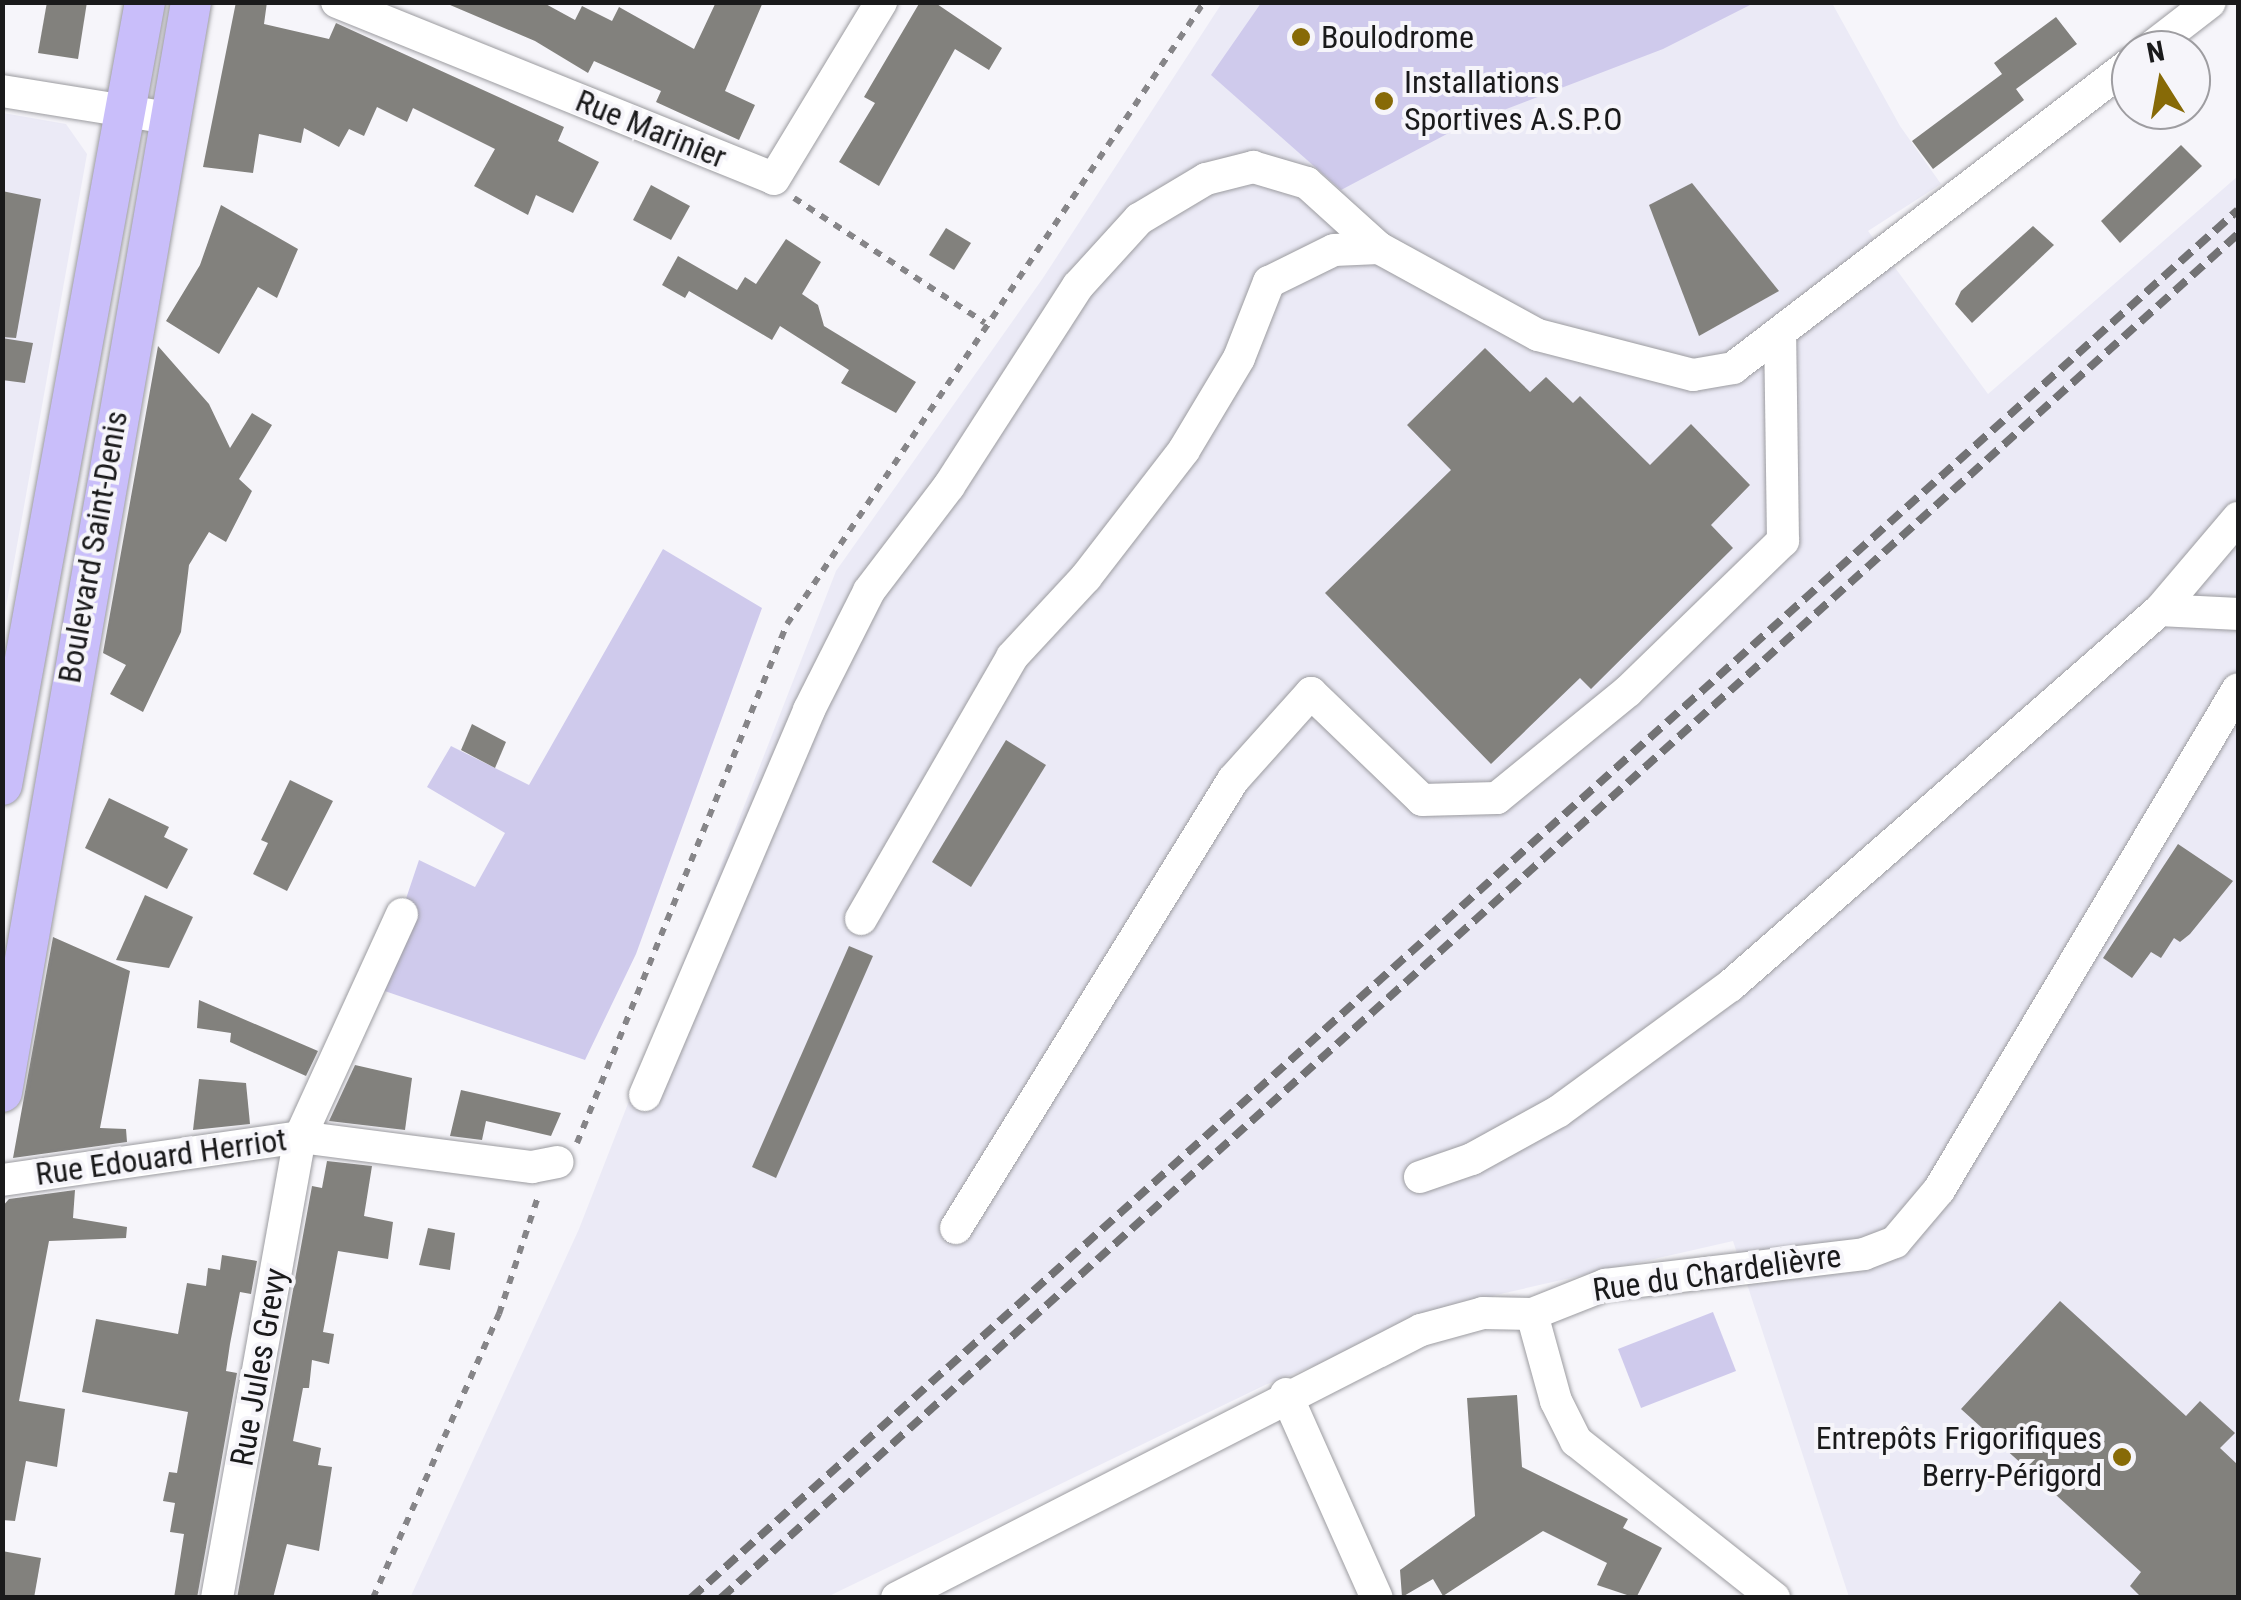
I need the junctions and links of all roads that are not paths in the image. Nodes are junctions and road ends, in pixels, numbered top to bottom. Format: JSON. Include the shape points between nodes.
{"nodes":[{"id":1,"x":145,"y":2,"type":"edge"},
{"id":2,"x":191,"y":2,"type":"edge"},
{"id":3,"x":337,"y":2,"type":"edge"},
{"id":4,"x":882,"y":2,"type":"edge"},
{"id":5,"x":2210,"y":2,"type":"edge"},
{"id":6,"x":2174,"y":30,"type":"edge"},
{"id":7,"x":2111,"y":78,"type":"edge"},
{"id":8,"x":2,"y":91,"type":"edge"},
{"id":9,"x":125,"y":112,"type":"junction"},
{"id":10,"x":169,"y":118,"type":"junction"},
{"id":11,"x":1378,"y":248,"type":"junction"},
{"id":12,"x":1780,"y":334,"type":"junction"},
{"id":13,"x":2238,"y":518,"type":"edge"},
{"id":14,"x":2160,"y":610,"type":"junction"},
{"id":15,"x":2238,"y":614,"type":"edge"},
{"id":16,"x":2238,"y":689,"type":"edge"},
{"id":17,"x":2,"y":786,"type":"edge"},
{"id":18,"x":402,"y":914,"type":"dead end"},
{"id":19,"x":861,"y":919,"type":"dead end"},
{"id":20,"x":11,"y":988,"type":"edge"},
{"id":21,"x":2,"y":1092,"type":"edge"},
{"id":22,"x":645,"y":1095,"type":"dead end"},
{"id":23,"x":300,"y":1137,"type":"junction"},
{"id":24,"x":558,"y":1162,"type":"dead end"},
{"id":25,"x":1420,"y":1178,"type":"dead end"},
{"id":26,"x":2,"y":1180,"type":"edge"},
{"id":27,"x":956,"y":1228,"type":"dead end"},
{"id":28,"x":1532,"y":1314,"type":"junction"},
{"id":29,"x":1286,"y":1394,"type":"junction"},
{"id":30,"x":218,"y":1598,"type":"edge"},
{"id":31,"x":897,"y":1598,"type":"edge"},
{"id":32,"x":1377,"y":1598,"type":"edge"},
{"id":33,"x":1774,"y":1598,"type":"edge"}],
"edges":[{"from":1,"to":9,"type":"main road","name":"Boulevard Saint-Denis"},
{"from":2,"to":10,"type":"main road","name":"Boulevard Saint-Denis"},
{"from":3,"to":4,"type":"street","name":"Rue Marinier","via":[[774,179]]},
{"from":5,"to":6,"type":"street"},
{"from":7,"to":12,"type":"street"},
{"from":8,"to":9,"type":"street"},
{"from":9,"to":10,"type":"street"},
{"from":9,"to":17,"type":"main road","name":"Boulevard Saint-Denis"},
{"from":10,"to":20,"type":"main road","name":"Boulevard Saint-Denis"},
{"from":11,"to":12,"type":"street","via":[[1538,336],[1631,364],[1692,374],[1733,368]]},
{"from":11,"to":19,"type":"street","via":[[1334,250],[1269,282],[1238,358],[1184,450],[1086,577],[1012,657]]},
{"from":11,"to":22,"type":"street","via":[[1307,183],[1253,168],[1206,179],[1139,219],[1078,286],[949,486],[869,591],[809,710]]},
{"from":12,"to":27,"type":"street","via":[[1784,541],[1628,691],[1496,798],[1422,800],[1311,693],[1233,780]]},
{"from":13,"to":14,"type":"street"},
{"from":14,"to":15,"type":"street"},
{"from":14,"to":25,"type":"street","via":[[1730,986],[1559,1111]]},
{"from":16,"to":28,"type":"street","name":"Rue du Chardelièvre","via":[[1911,1230],[1864,1254],[1605,1285]]},
{"from":18,"to":23,"type":"street","name":"Rue Jules Grevy"},
{"from":20,"to":21,"type":"main road","name":"Boulevard Saint-Denis"},
{"from":23,"to":24,"type":"street","name":"Rue Edouard Herriot","via":[[532,1166]]},
{"from":23,"to":26,"type":"street","name":"Rue Edouard Herriot"},
{"from":23,"to":30,"type":"street","name":"Rue Jules Grevy"},
{"from":28,"to":29,"type":"street","name":"Rue du Chardelièvre","via":[[1511,1310],[1456,1318]]},
{"from":28,"to":33,"type":"street","via":[[1556,1401],[1576,1441]]},
{"from":29,"to":31,"type":"street","name":"Rue du Chardelièvre"},
{"from":29,"to":32,"type":"street"}]}
